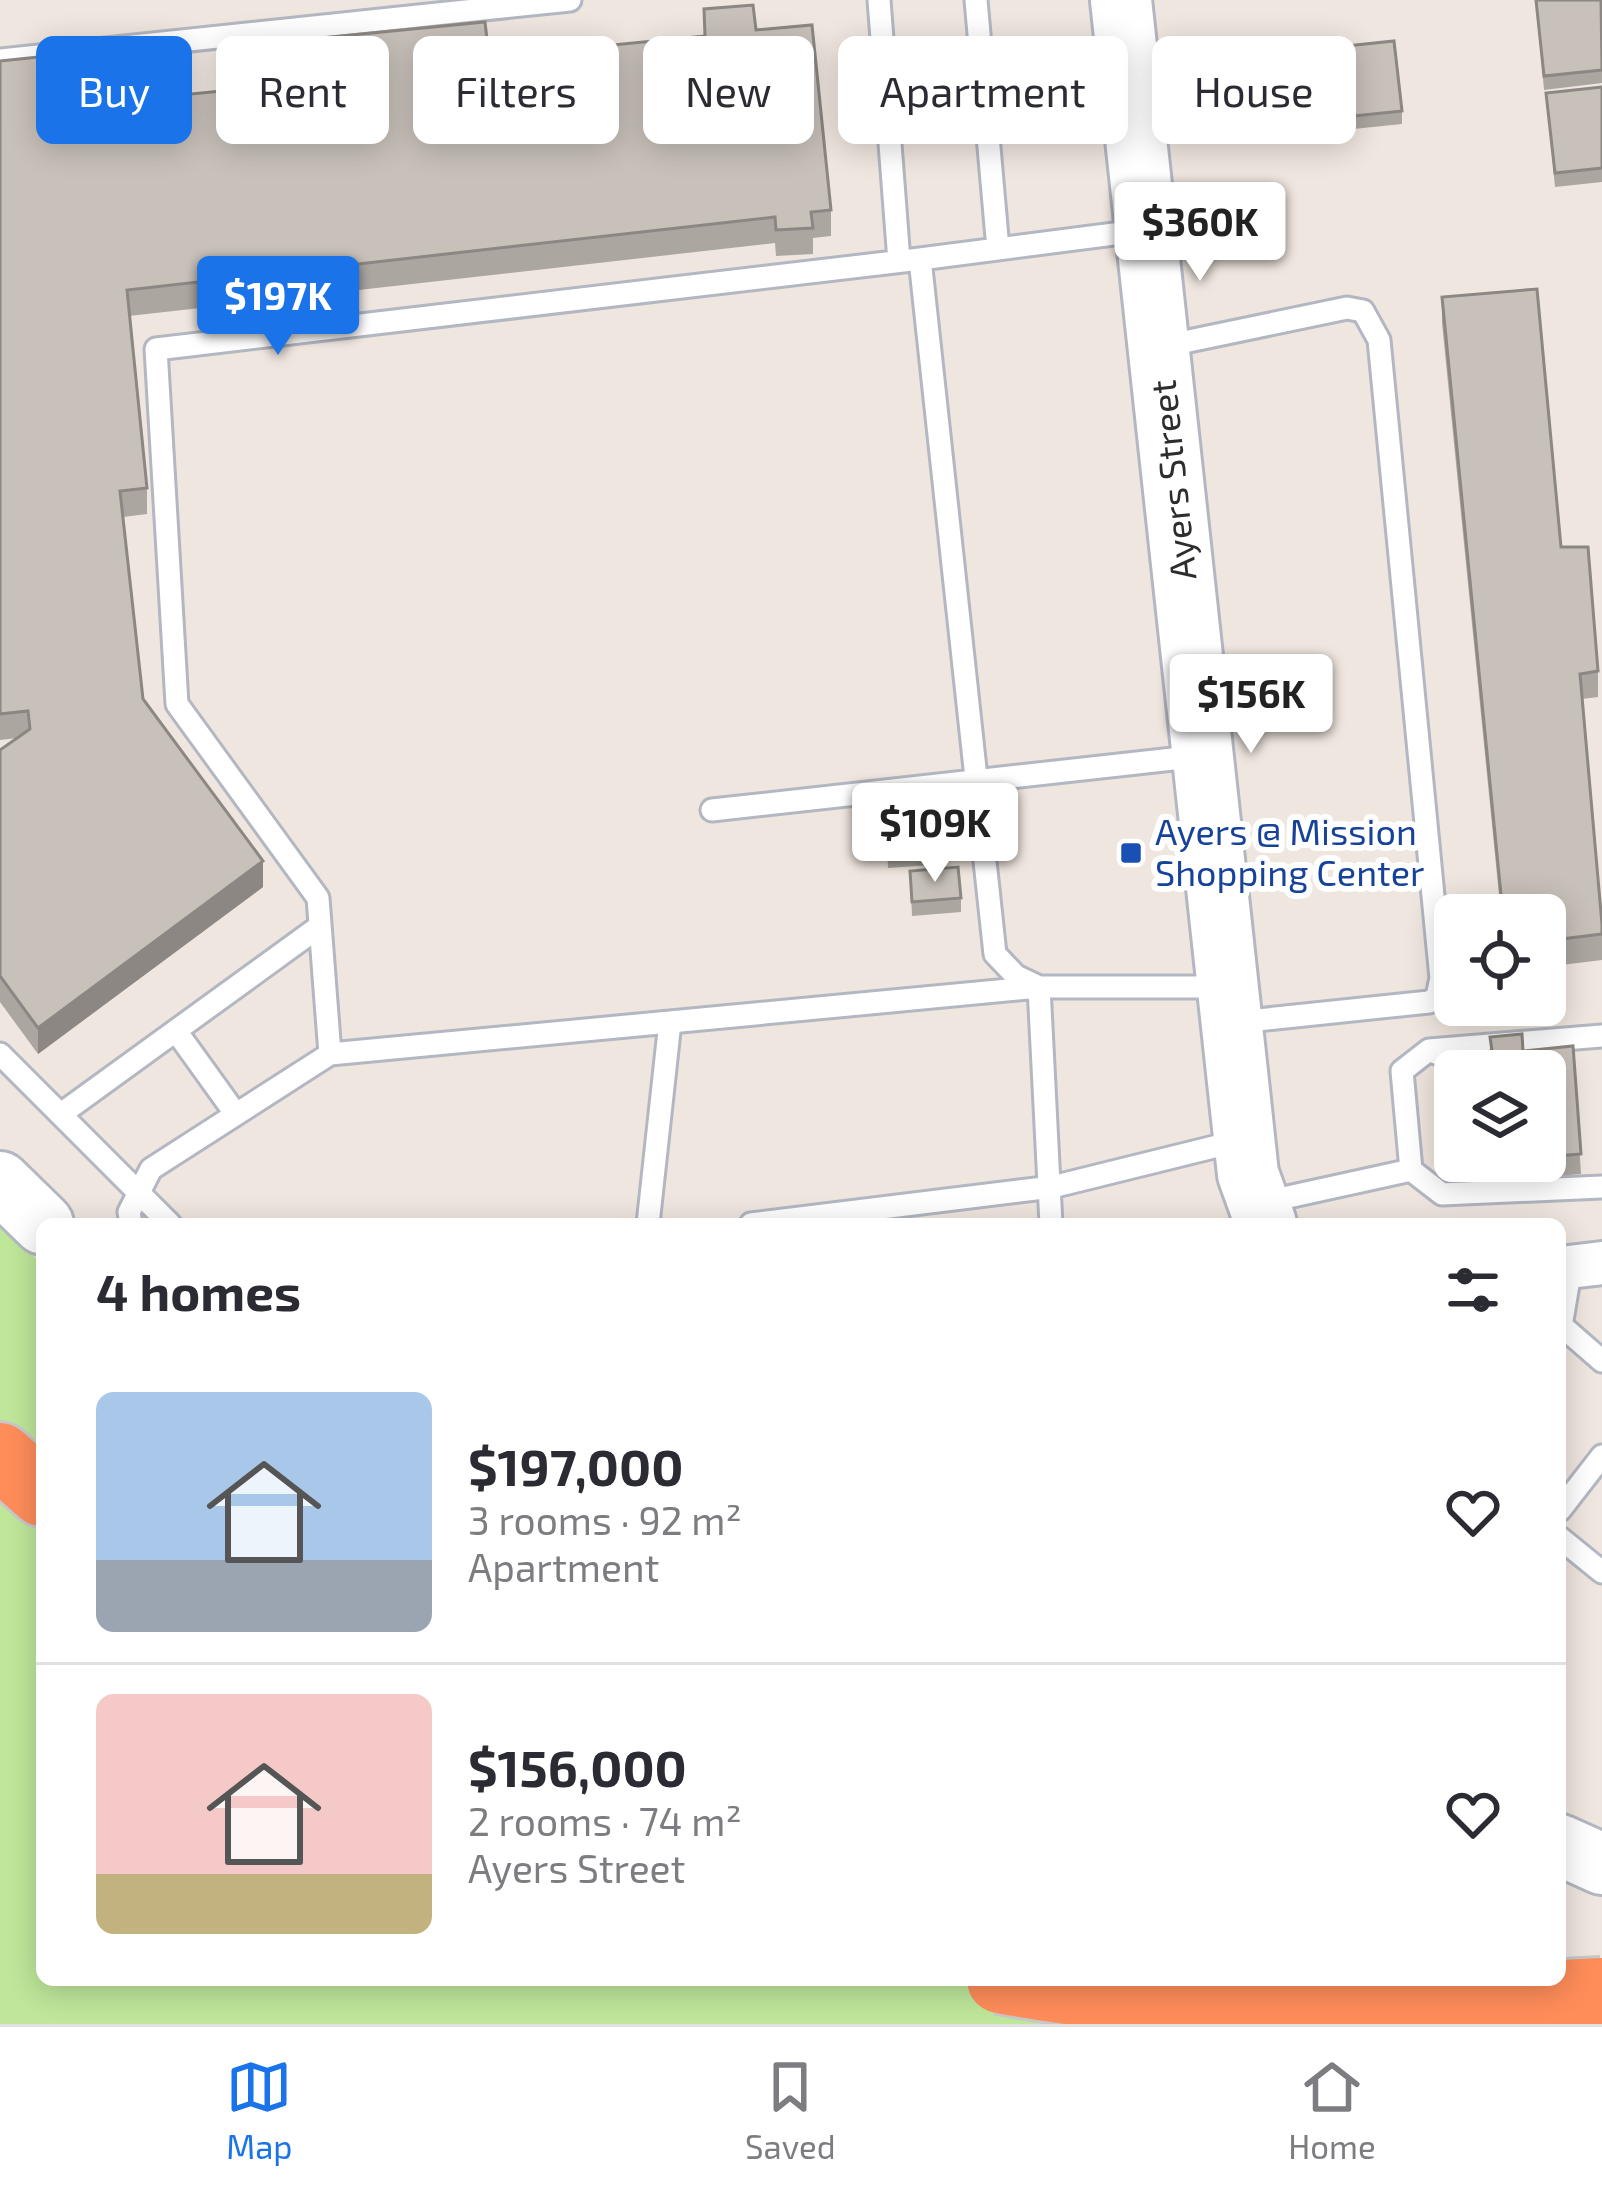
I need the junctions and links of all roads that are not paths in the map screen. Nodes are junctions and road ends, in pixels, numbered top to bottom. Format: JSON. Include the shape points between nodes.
{"nodes":[{"id":1,"x":570,"y":0,"type":"edge"},
{"id":2,"x":879,"y":0,"type":"edge"},
{"id":3,"x":976,"y":0,"type":"edge"},
{"id":4,"x":1121,"y":0,"type":"edge"},
{"id":5,"x":557,"y":1,"type":"edge"},
{"id":6,"x":0,"y":60,"type":"edge"},
{"id":7,"x":1146,"y":230,"type":"junction"},
{"id":8,"x":998,"y":249,"type":"junction"},
{"id":9,"x":909,"y":261,"type":"junction"},
{"id":10,"x":1159,"y":348,"type":"junction"},
{"id":11,"x":1203,"y":756,"type":"junction"},
{"id":12,"x":976,"y":779,"type":"junction"},
{"id":13,"x":712,"y":810,"type":"dead end"},
{"id":14,"x":320,"y":926,"type":"junction"},
{"id":15,"x":1040,"y":987,"type":"junction"},
{"id":16,"x":1230,"y":1005,"type":"junction"},
{"id":17,"x":670,"y":1022,"type":"junction"},
{"id":18,"x":176,"y":1031,"type":"junction"},
{"id":19,"x":1602,"y":1036,"type":"edge"},
{"id":20,"x":1569,"y":1039,"type":"junction"},
{"id":21,"x":1429,"y":1050,"type":"junction"},
{"id":22,"x":1557,"y":1050,"type":"edge"},
{"id":23,"x":1434,"y":1052,"type":"edge"},
{"id":24,"x":0,"y":1054,"type":"edge"},
{"id":25,"x":330,"y":1054,"type":"junction"},
{"id":26,"x":235,"y":1113,"type":"junction"},
{"id":27,"x":61,"y":1114,"type":"junction"},
{"id":28,"x":1411,"y":1170,"type":"junction"},
{"id":29,"x":0,"y":1182,"type":"edge"},
{"id":30,"x":1052,"y":1186,"type":"junction"},
{"id":31,"x":1602,"y":1187,"type":"edge"},
{"id":32,"x":139,"y":1191,"type":"junction"},
{"id":33,"x":1250,"y":1193,"type":"edge"},
{"id":34,"x":37,"y":1218,"type":"edge"},
{"id":35,"x":130,"y":1218,"type":"edge"},
{"id":36,"x":164,"y":1218,"type":"edge"},
{"id":37,"x":649,"y":1218,"type":"edge"},
{"id":38,"x":799,"y":1218,"type":"edge"},
{"id":39,"x":1051,"y":1218,"type":"edge"},
{"id":40,"x":1578,"y":1266,"type":"edge"},
{"id":41,"x":1566,"y":1314,"type":"edge"},
{"id":42,"x":1566,"y":1333,"type":"edge"},
{"id":43,"x":1602,"y":1361,"type":"edge"},
{"id":44,"x":0,"y":1456,"type":"edge"},
{"id":45,"x":1602,"y":1456,"type":"edge"},
{"id":46,"x":36,"y":1488,"type":"edge"},
{"id":47,"x":1566,"y":1502,"type":"edge"},
{"id":48,"x":1566,"y":1542,"type":"edge"},
{"id":49,"x":1599,"y":1565,"type":"edge"},
{"id":50,"x":1566,"y":1848,"type":"edge"},
{"id":51,"x":1602,"y":1867,"type":"edge"},
{"id":52,"x":1566,"y":1873,"type":"edge"},
{"id":53,"x":1031,"y":1986,"type":"edge"},
{"id":54,"x":1172,"y":1986,"type":"edge"},
{"id":55,"x":1278,"y":1986,"type":"edge"},
{"id":56,"x":1371,"y":1986,"type":"edge"},
{"id":57,"x":1458,"y":1986,"type":"edge"},
{"id":58,"x":1602,"y":1991,"type":"edge"},
{"id":59,"x":1177,"y":2024,"type":"edge"},
{"id":60,"x":1282,"y":2024,"type":"edge"},
{"id":61,"x":1374,"y":2024,"type":"edge"},
{"id":62,"x":1461,"y":2024,"type":"edge"}],
"edges":[{"from":1,"to":5,"type":"lane"},
{"from":2,"to":9,"type":"lane"},
{"from":3,"to":8,"type":"lane"},
{"from":4,"to":7,"type":"main road","name":"Ayers Street"},
{"from":5,"to":6,"type":"lane"},
{"from":7,"to":8,"type":"lane"},
{"from":7,"to":10,"type":"main road","name":"Ayers Street"},
{"from":8,"to":9,"type":"lane"},
{"from":9,"to":12,"type":"lane"},
{"from":9,"to":14,"type":"lane","via":[[156,349],[177,704],[318,898]]},
{"from":10,"to":11,"type":"main road","name":"Ayers Street"},
{"from":10,"to":16,"type":"lane","via":[[1347,308],[1363,310],[1379,340],[1437,997]]},
{"from":11,"to":12,"type":"lane"},
{"from":11,"to":16,"type":"main road","name":"Ayers Street"},
{"from":12,"to":13,"type":"lane"},
{"from":12,"to":15,"type":"lane","via":[[994,954]]},
{"from":14,"to":18,"type":"lane"},
{"from":14,"to":25,"type":"lane"},
{"from":15,"to":16,"type":"lane"},
{"from":15,"to":17,"type":"lane"},
{"from":15,"to":30,"type":"lane"},
{"from":16,"to":33,"type":"main road","name":"Ayers Street"},
{"from":17,"to":25,"type":"lane"},
{"from":17,"to":37,"type":"lane"},
{"from":18,"to":26,"type":"lane"},
{"from":18,"to":27,"type":"lane"},
{"from":19,"to":20,"type":"lane"},
{"from":20,"to":21,"type":"lane"},
{"from":20,"to":22,"type":"lane"},
{"from":21,"to":23,"type":"lane"},
{"from":21,"to":28,"type":"lane","via":[[1402,1071]]},
{"from":24,"to":27,"type":"lane"},
{"from":25,"to":26,"type":"lane"},
{"from":26,"to":32,"type":"lane","via":[[152,1169]]},
{"from":27,"to":32,"type":"lane"},
{"from":28,"to":31,"type":"lane","via":[[1442,1195]]},
{"from":28,"to":33,"type":"lane"},
{"from":29,"to":34,"type":"main road"},
{"from":30,"to":33,"type":"lane"},
{"from":30,"to":38,"type":"lane"},
{"from":30,"to":39,"type":"lane"},
{"from":32,"to":35,"type":"lane"},
{"from":32,"to":36,"type":"lane"},
{"from":40,"to":41,"type":"lane"},
{"from":42,"to":43,"type":"lane"},
{"from":44,"to":46,"type":"highway"},
{"from":45,"to":47,"type":"lane"},
{"from":48,"to":49,"type":"lane"},
{"from":50,"to":51,"type":"main road"},
{"from":51,"to":52,"type":"main road"},
{"from":53,"to":58,"type":"highway","bridge":true,"via":[[1082,1996],[1307,2007]]},
{"from":54,"to":59,"type":"main road"},
{"from":55,"to":60,"type":"main road"},
{"from":56,"to":61,"type":"main road"},
{"from":57,"to":62,"type":"main road"}]}
